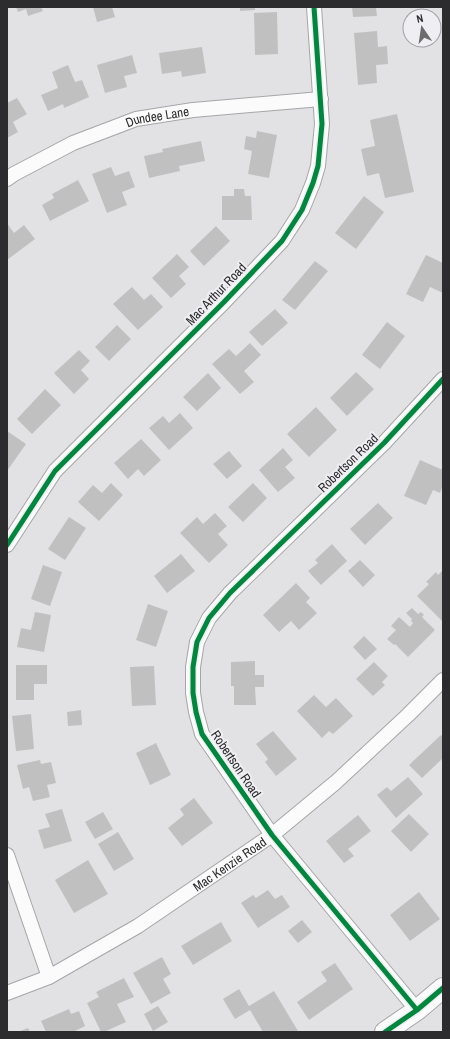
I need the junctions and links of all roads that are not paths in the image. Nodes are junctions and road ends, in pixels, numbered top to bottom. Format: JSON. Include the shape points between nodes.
{"nodes":[{"id":1,"x":314,"y":7,"type":"edge"},
{"id":2,"x":321,"y":99,"type":"junction"},
{"id":3,"x":7,"y":180,"type":"edge"},
{"id":4,"x":443,"y":380,"type":"edge"},
{"id":5,"x":7,"y":545,"type":"edge"},
{"id":6,"x":443,"y":680,"type":"edge"},
{"id":7,"x":272,"y":835,"type":"junction"},
{"id":8,"x":7,"y":855,"type":"edge"},
{"id":9,"x":49,"y":977,"type":"junction"},
{"id":10,"x":443,"y":988,"type":"edge"},
{"id":11,"x":7,"y":993,"type":"edge"},
{"id":12,"x":417,"y":1010,"type":"junction"},
{"id":13,"x":384,"y":1032,"type":"edge"}],
"edges":[{"from":1,"to":2,"type":"street","name":"Mac Arthur Road"},
{"from":2,"to":3,"type":"street","name":"Dundee Lane","via":[[193,110],[136,119],[73,143]]},
{"from":2,"to":5,"type":"street","name":"Mac Arthur Road","via":[[322,124],[318,166],[302,210],[282,241],[55,471]]},
{"from":4,"to":7,"type":"street","name":"Robertson Road","via":[[384,443],[230,593],[210,618],[197,642],[193,667],[193,693],[202,734]]},
{"from":6,"to":7,"type":"street","name":"Mac Kenzie Road","via":[[336,782]]},
{"from":7,"to":9,"type":"street","name":"Mac Kenzie Road","via":[[138,926]]},
{"from":7,"to":12,"type":"street","name":"Robertson Road"},
{"from":8,"to":9,"type":"street"},
{"from":9,"to":11,"type":"street","name":"Mac Kenzie Road"},
{"from":10,"to":12,"type":"main road"},
{"from":12,"to":13,"type":"main road"}]}
